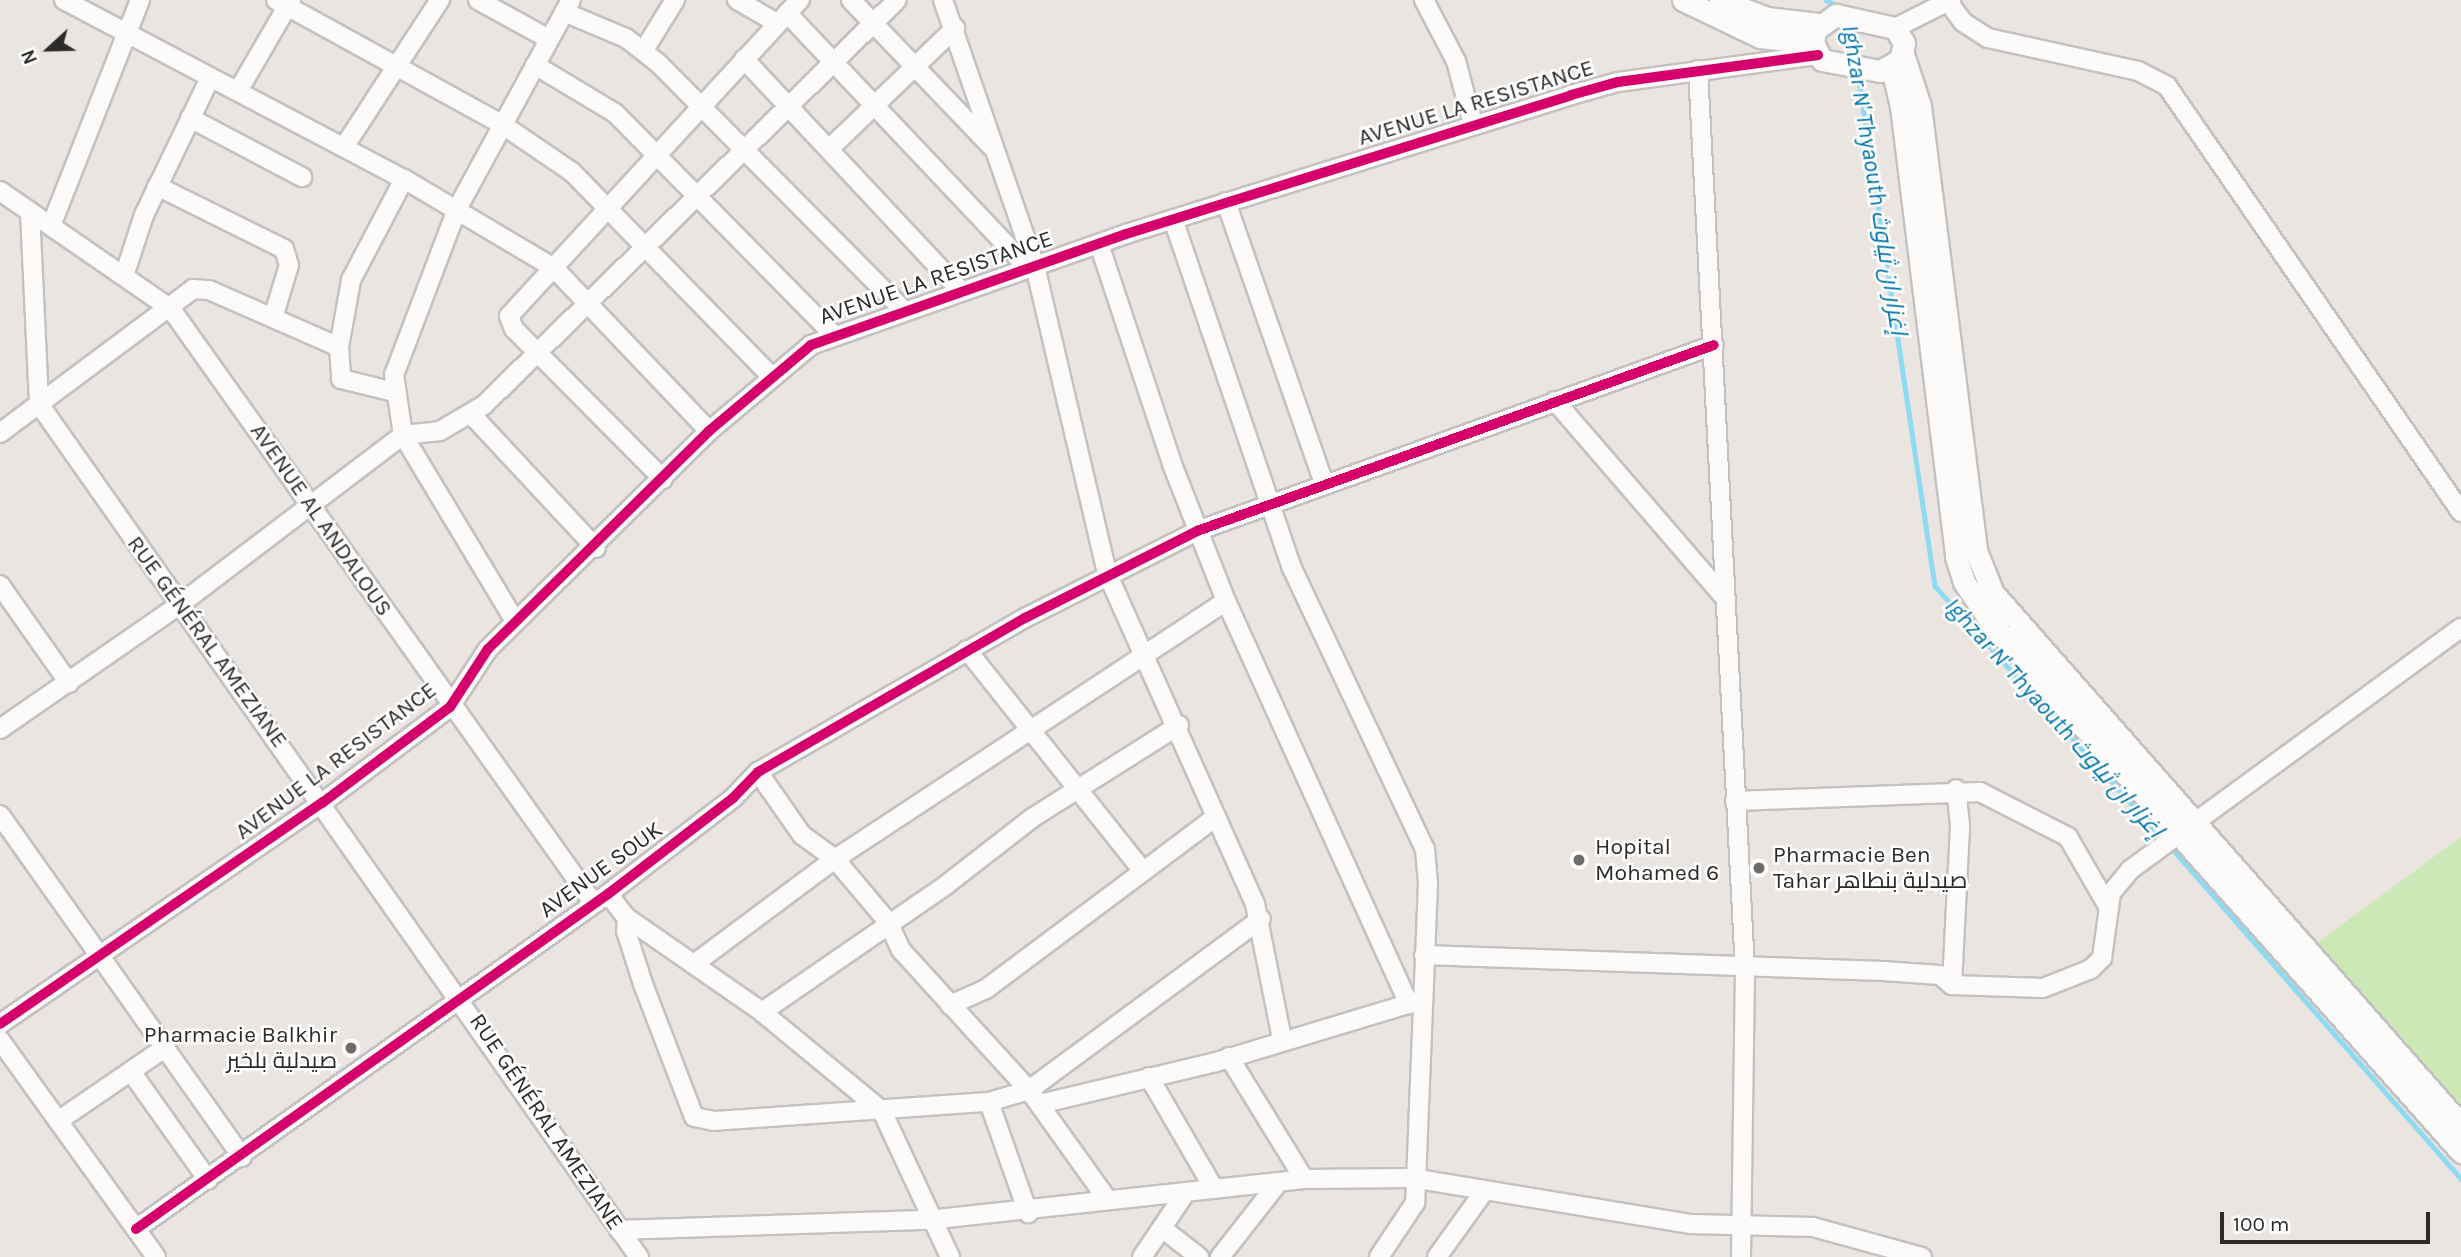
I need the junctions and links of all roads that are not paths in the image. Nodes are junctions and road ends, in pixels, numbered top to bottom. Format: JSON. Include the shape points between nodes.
{"nodes":[{"id":1,"x":64,"y":0,"type":"edge"},
{"id":2,"x":140,"y":0,"type":"edge"},
{"id":3,"x":440,"y":0,"type":"edge"},
{"id":4,"x":478,"y":0,"type":"edge"},
{"id":5,"x":675,"y":0,"type":"edge"},
{"id":6,"x":737,"y":0,"type":"edge"},
{"id":7,"x":800,"y":0,"type":"edge"},
{"id":8,"x":851,"y":0,"type":"edge"},
{"id":9,"x":897,"y":0,"type":"edge"},
{"id":10,"x":943,"y":0,"type":"edge"},
{"id":11,"x":1424,"y":0,"type":"edge"},
{"id":12,"x":1683,"y":0,"type":"edge"},
{"id":13,"x":1720,"y":0,"type":"edge"},
{"id":14,"x":1949,"y":0,"type":"edge"},
{"id":15,"x":285,"y":2,"type":"edge"},
{"id":16,"x":568,"y":6,"type":"edge"},
{"id":17,"x":781,"y":18,"type":"junction"},
{"id":18,"x":873,"y":23,"type":"junction"},
{"id":19,"x":1889,"y":25,"type":"junction"},
{"id":20,"x":955,"y":28,"type":"junction"},
{"id":21,"x":123,"y":34,"type":"junction"},
{"id":22,"x":550,"y":39,"type":"junction"},
{"id":23,"x":1823,"y":40,"type":"junction"},
{"id":24,"x":644,"y":50,"type":"junction"},
{"id":25,"x":744,"y":59,"type":"junction"},
{"id":26,"x":834,"y":62,"type":"junction"},
{"id":27,"x":1892,"y":64,"type":"junction"},
{"id":28,"x":535,"y":65,"type":"junction"},
{"id":29,"x":914,"y":66,"type":"junction"},
{"id":30,"x":395,"y":68,"type":"junction"},
{"id":31,"x":1698,"y":70,"type":"junction"},
{"id":32,"x":210,"y":78,"type":"junction"},
{"id":33,"x":238,"y":91,"type":"junction"},
{"id":34,"x":704,"y":104,"type":"junction"},
{"id":35,"x":874,"y":104,"type":"junction"},
{"id":36,"x":789,"y":106,"type":"junction"},
{"id":37,"x":190,"y":118,"type":"junction"},
{"id":38,"x":1473,"y":124,"type":"junction"},
{"id":39,"x":503,"y":125,"type":"junction"},
{"id":40,"x":344,"y":147,"type":"junction"},
{"id":41,"x":747,"y":149,"type":"junction"},
{"id":42,"x":829,"y":149,"type":"junction"},
{"id":43,"x":658,"y":154,"type":"junction"},
{"id":44,"x":999,"y":154,"type":"junction"},
{"id":45,"x":302,"y":177,"type":"dead end"},
{"id":46,"x":404,"y":178,"type":"junction"},
{"id":47,"x":157,"y":186,"type":"junction"},
{"id":48,"x":0,"y":191,"type":"edge"},
{"id":49,"x":700,"y":196,"type":"junction"},
{"id":50,"x":1226,"y":202,"type":"junction"},
{"id":51,"x":610,"y":208,"type":"junction"},
{"id":52,"x":457,"y":209,"type":"junction"},
{"id":53,"x":30,"y":212,"type":"junction"},
{"id":54,"x":1173,"y":219,"type":"junction"},
{"id":55,"x":51,"y":226,"type":"junction"},
{"id":56,"x":1099,"y":244,"type":"junction"},
{"id":57,"x":649,"y":247,"type":"junction"},
{"id":58,"x":1032,"y":267,"type":"junction"},
{"id":59,"x":554,"y":268,"type":"junction"},
{"id":60,"x":125,"y":273,"type":"junction"},
{"id":61,"x":960,"y":290,"type":"junction"},
{"id":62,"x":590,"y":303,"type":"junction"},
{"id":63,"x":170,"y":309,"type":"junction"},
{"id":64,"x":902,"y":309,"type":"junction"},
{"id":65,"x":273,"y":318,"type":"junction"},
{"id":66,"x":833,"y":334,"type":"junction"},
{"id":67,"x":1714,"y":345,"type":"junction"},
{"id":68,"x":339,"y":346,"type":"junction"},
{"id":69,"x":538,"y":353,"type":"junction"},
{"id":70,"x":771,"y":376,"type":"junction"},
{"id":71,"x":394,"y":392,"type":"junction"},
{"id":72,"x":1555,"y":401,"type":"junction"},
{"id":73,"x":39,"y":404,"type":"junction"},
{"id":74,"x":471,"y":414,"type":"junction"},
{"id":75,"x":709,"y":431,"type":"junction"},
{"id":76,"x":0,"y":433,"type":"edge"},
{"id":77,"x":403,"y":435,"type":"junction"},
{"id":78,"x":663,"y":479,"type":"junction"},
{"id":79,"x":1324,"y":484,"type":"junction"},
{"id":80,"x":1269,"y":503,"type":"junction"},
{"id":81,"x":312,"y":505,"type":"junction"},
{"id":82,"x":2461,"y":512,"type":"edge"},
{"id":83,"x":1198,"y":531,"type":"junction"},
{"id":84,"x":596,"y":548,"type":"junction"},
{"id":85,"x":1107,"y":573,"type":"junction"},
{"id":86,"x":0,"y":585,"type":"edge"},
{"id":87,"x":1724,"y":597,"type":"junction"},
{"id":88,"x":1226,"y":601,"type":"junction"},
{"id":89,"x":179,"y":605,"type":"junction"},
{"id":90,"x":515,"y":621,"type":"junction"},
{"id":91,"x":2461,"y":628,"type":"edge"},
{"id":92,"x":967,"y":650,"type":"junction"},
{"id":93,"x":1145,"y":654,"type":"junction"},
{"id":94,"x":69,"y":683,"type":"junction"},
{"id":95,"x":450,"y":707,"type":"junction"},
{"id":96,"x":1179,"y":724,"type":"junction"},
{"id":97,"x":1030,"y":728,"type":"junction"},
{"id":98,"x":0,"y":729,"type":"edge"},
{"id":99,"x":758,"y":772,"type":"junction"},
{"id":100,"x":1080,"y":787,"type":"junction"},
{"id":101,"x":1955,"y":789,"type":"junction"},
{"id":102,"x":1735,"y":801,"type":"junction"},
{"id":103,"x":322,"y":803,"type":"junction"},
{"id":104,"x":0,"y":816,"type":"edge"},
{"id":105,"x":1216,"y":817,"type":"junction"},
{"id":106,"x":2181,"y":829,"type":"junction"},
{"id":107,"x":835,"y":859,"type":"junction"},
{"id":108,"x":1142,"y":870,"type":"junction"},
{"id":109,"x":600,"y":897,"type":"junction"},
{"id":110,"x":2109,"y":908,"type":"junction"},
{"id":111,"x":627,"y":918,"type":"junction"},
{"id":112,"x":1261,"y":919,"type":"junction"},
{"id":113,"x":888,"y":922,"type":"junction"},
{"id":114,"x":1424,"y":955,"type":"junction"},
{"id":115,"x":102,"y":956,"type":"junction"},
{"id":116,"x":694,"y":964,"type":"junction"},
{"id":117,"x":1745,"y":969,"type":"junction"},
{"id":118,"x":1952,"y":985,"type":"junction"},
{"id":119,"x":463,"y":1000,"type":"junction"},
{"id":120,"x":1415,"y":1002,"type":"junction"},
{"id":121,"x":950,"y":1005,"type":"junction"},
{"id":122,"x":762,"y":1012,"type":"junction"},
{"id":123,"x":0,"y":1024,"type":"edge"},
{"id":124,"x":1282,"y":1039,"type":"junction"},
{"id":125,"x":0,"y":1040,"type":"edge"},
{"id":126,"x":166,"y":1047,"type":"junction"},
{"id":127,"x":1229,"y":1057,"type":"junction"},
{"id":128,"x":132,"y":1073,"type":"junction"},
{"id":129,"x":1149,"y":1077,"type":"junction"},
{"id":130,"x":1035,"y":1097,"type":"junction"},
{"id":131,"x":989,"y":1102,"type":"junction"},
{"id":132,"x":882,"y":1111,"type":"junction"},
{"id":133,"x":58,"y":1121,"type":"junction"},
{"id":134,"x":2461,"y":1125,"type":"edge"},
{"id":135,"x":2461,"y":1152,"type":"edge"},
{"id":136,"x":242,"y":1157,"type":"junction"},
{"id":137,"x":1412,"y":1178,"type":"junction"},
{"id":138,"x":1304,"y":1179,"type":"junction"},
{"id":139,"x":208,"y":1180,"type":"junction"},
{"id":140,"x":1278,"y":1183,"type":"junction"},
{"id":141,"x":1213,"y":1187,"type":"junction"},
{"id":142,"x":1186,"y":1192,"type":"junction"},
{"id":143,"x":1483,"y":1193,"type":"junction"},
{"id":144,"x":1107,"y":1199,"type":"junction"},
{"id":145,"x":1028,"y":1213,"type":"junction"},
{"id":146,"x":929,"y":1220,"type":"junction"},
{"id":147,"x":1745,"y":1224,"type":"junction"},
{"id":148,"x":1162,"y":1228,"type":"junction"},
{"id":149,"x":136,"y":1229,"type":"junction"},
{"id":150,"x":619,"y":1230,"type":"junction"},
{"id":151,"x":156,"y":1257,"type":"edge"},
{"id":152,"x":639,"y":1257,"type":"edge"},
{"id":153,"x":950,"y":1257,"type":"edge"},
{"id":154,"x":1142,"y":1257,"type":"edge"},
{"id":155,"x":1199,"y":1257,"type":"edge"},
{"id":156,"x":1220,"y":1257,"type":"edge"},
{"id":157,"x":1378,"y":1257,"type":"edge"},
{"id":158,"x":1437,"y":1257,"type":"edge"},
{"id":159,"x":1741,"y":1257,"type":"edge"},
{"id":160,"x":1922,"y":1257,"type":"edge"}],
"edges":[{"from":1,"to":21,"type":"street"},
{"from":2,"to":21,"type":"street"},
{"from":3,"to":30,"type":"street"},
{"from":4,"to":22,"type":"street"},
{"from":5,"to":24,"type":"street"},
{"from":6,"to":17,"type":"street"},
{"from":7,"to":17,"type":"street"},
{"from":8,"to":18,"type":"street"},
{"from":9,"to":18,"type":"street"},
{"from":10,"to":20,"type":"street"},
{"from":11,"to":38,"type":"street","via":[[1453,53]]},
{"from":12,"to":23,"type":"street","via":[[1760,37]]},
{"from":13,"to":23,"type":"street"},
{"from":14,"to":19,"type":"street"},
{"from":14,"to":82,"type":"street","via":[[1964,22],[1988,38],[2138,71],[2167,86]]},
{"from":15,"to":30,"type":"street"},
{"from":15,"to":33,"type":"street"},
{"from":16,"to":22,"type":"street"},
{"from":16,"to":24,"type":"street"},
{"from":17,"to":25,"type":"street"},
{"from":17,"to":26,"type":"street"},
{"from":18,"to":26,"type":"street"},
{"from":18,"to":29,"type":"street"},
{"from":19,"to":23,"type":"street"},
{"from":19,"to":27,"type":"street","via":[[1902,37]]},
{"from":20,"to":29,"type":"street"},
{"from":20,"to":44,"type":"street"},
{"from":21,"to":32,"type":"street"},
{"from":21,"to":55,"type":"street"},
{"from":22,"to":28,"type":"street"},
{"from":23,"to":27,"type":"street"},
{"from":23,"to":31,"type":"street","name":"AVENUE LA RESISTANCE"},
{"from":24,"to":34,"type":"street"},
{"from":25,"to":34,"type":"street"},
{"from":25,"to":36,"type":"street"},
{"from":26,"to":35,"type":"street"},
{"from":26,"to":36,"type":"street"},
{"from":27,"to":106,"type":"street","via":[[1918,96],[1972,529],[1983,573],[2007,611]]},
{"from":28,"to":39,"type":"street"},
{"from":28,"to":43,"type":"street","via":[[590,93]]},
{"from":29,"to":35,"type":"street"},
{"from":29,"to":44,"type":"street"},
{"from":30,"to":39,"type":"street"},
{"from":30,"to":40,"type":"street"},
{"from":31,"to":38,"type":"street","name":"AVENUE LA RESISTANCE","via":[[1618,82]]},
{"from":31,"to":67,"type":"street"},
{"from":32,"to":33,"type":"street"},
{"from":32,"to":37,"type":"street"},
{"from":33,"to":40,"type":"street"},
{"from":34,"to":41,"type":"street"},
{"from":34,"to":43,"type":"street"},
{"from":35,"to":42,"type":"street"},
{"from":35,"to":58,"type":"street"},
{"from":36,"to":41,"type":"street"},
{"from":36,"to":42,"type":"street"},
{"from":37,"to":45,"type":"street"},
{"from":37,"to":47,"type":"street"},
{"from":38,"to":50,"type":"street","name":"AVENUE LA RESISTANCE"},
{"from":39,"to":51,"type":"street","via":[[572,172]]},
{"from":39,"to":52,"type":"street"},
{"from":40,"to":46,"type":"street"},
{"from":41,"to":49,"type":"street"},
{"from":41,"to":64,"type":"street"},
{"from":42,"to":61,"type":"street"},
{"from":43,"to":49,"type":"street"},
{"from":43,"to":51,"type":"street"},
{"from":44,"to":58,"type":"street"},
{"from":46,"to":52,"type":"street"},
{"from":46,"to":68,"type":"street","via":[[351,280]]},
{"from":47,"to":60,"type":"street"},
{"from":47,"to":65,"type":"street","via":[[284,249],[289,265]]},
{"from":48,"to":53,"type":"street","name":"AVENUE AL ANDALOUS"},
{"from":49,"to":57,"type":"street"},
{"from":49,"to":66,"type":"street"},
{"from":50,"to":54,"type":"street","name":"AVENUE LA RESISTANCE"},
{"from":50,"to":79,"type":"street"},
{"from":51,"to":57,"type":"street"},
{"from":51,"to":59,"type":"street"},
{"from":52,"to":59,"type":"street"},
{"from":52,"to":71,"type":"street","via":[[396,363]]},
{"from":53,"to":55,"type":"street","name":"AVENUE AL ANDALOUS"},
{"from":53,"to":73,"type":"street"},
{"from":54,"to":56,"type":"street","name":"AVENUE LA RESISTANCE"},
{"from":54,"to":80,"type":"street"},
{"from":55,"to":60,"type":"street","name":"AVENUE AL ANDALOUS"},
{"from":56,"to":58,"type":"street","name":"AVENUE LA RESISTANCE"},
{"from":56,"to":83,"type":"street"},
{"from":57,"to":62,"type":"street"},
{"from":57,"to":70,"type":"street"},
{"from":58,"to":61,"type":"street","name":"AVENUE LA RESISTANCE"},
{"from":58,"to":85,"type":"street"},
{"from":59,"to":62,"type":"street"},
{"from":59,"to":69,"type":"street","via":[[509,316]]},
{"from":60,"to":63,"type":"street","name":"AVENUE AL ANDALOUS"},
{"from":61,"to":64,"type":"street","name":"AVENUE LA RESISTANCE"},
{"from":62,"to":69,"type":"street"},
{"from":62,"to":75,"type":"street"},
{"from":63,"to":65,"type":"street","via":[[189,290],[202,288]]},
{"from":63,"to":73,"type":"street"},
{"from":63,"to":81,"type":"street","name":"AVENUE AL ANDALOUS"},
{"from":64,"to":66,"type":"street","name":"AVENUE LA RESISTANCE"},
{"from":65,"to":68,"type":"street"},
{"from":66,"to":70,"type":"street","name":"AVENUE LA RESISTANCE"},
{"from":67,"to":72,"type":"street","name":"AVENUE SOUK"},
{"from":67,"to":87,"type":"street"},
{"from":68,"to":71,"type":"street","via":[[341,379]]},
{"from":69,"to":74,"type":"street"},
{"from":69,"to":78,"type":"street"},
{"from":70,"to":75,"type":"street","name":"AVENUE LA RESISTANCE"},
{"from":71,"to":77,"type":"street"},
{"from":72,"to":79,"type":"street","name":"AVENUE SOUK"},
{"from":72,"to":87,"type":"street"},
{"from":73,"to":76,"type":"street"},
{"from":73,"to":89,"type":"street","name":"RUE GÉNÉRAL AMEZIANE"},
{"from":74,"to":77,"type":"street","via":[[440,431]]},
{"from":74,"to":84,"type":"street"},
{"from":75,"to":78,"type":"street","name":"AVENUE LA RESISTANCE"},
{"from":77,"to":81,"type":"street"},
{"from":77,"to":90,"type":"street"},
{"from":78,"to":84,"type":"street","name":"AVENUE LA RESISTANCE"},
{"from":79,"to":80,"type":"street","name":"AVENUE SOUK"},
{"from":80,"to":83,"type":"street","name":"AVENUE SOUK"},
{"from":80,"to":114,"type":"street","via":[[1323,643],[1425,849]]},
{"from":81,"to":89,"type":"street"},
{"from":81,"to":95,"type":"street","name":"AVENUE AL ANDALOUS"},
{"from":83,"to":85,"type":"street","name":"AVENUE SOUK"},
{"from":83,"to":88,"type":"street"},
{"from":84,"to":90,"type":"street","name":"AVENUE LA RESISTANCE"},
{"from":85,"to":92,"type":"street","name":"AVENUE SOUK"},
{"from":85,"to":93,"type":"street"},
{"from":86,"to":94,"type":"street"},
{"from":87,"to":102,"type":"street"},
{"from":88,"to":93,"type":"street"},
{"from":88,"to":120,"type":"street"},
{"from":89,"to":94,"type":"street"},
{"from":89,"to":103,"type":"street","name":"RUE GÉNÉRAL AMEZIANE"},
{"from":90,"to":95,"type":"street","name":"AVENUE LA RESISTANCE","via":[[476,663]]},
{"from":91,"to":106,"type":"street"},
{"from":92,"to":97,"type":"street"},
{"from":92,"to":99,"type":"street","name":"AVENUE SOUK"},
{"from":93,"to":96,"type":"street"},
{"from":93,"to":97,"type":"street"},
{"from":94,"to":98,"type":"street"},
{"from":95,"to":103,"type":"street","name":"AVENUE LA RESISTANCE"},
{"from":95,"to":109,"type":"street","name":"AVENUE AL ANDALOUS"},
{"from":96,"to":100,"type":"street"},
{"from":96,"to":105,"type":"street"},
{"from":97,"to":100,"type":"street"},
{"from":97,"to":107,"type":"street"},
{"from":99,"to":107,"type":"street","via":[[802,835]]},
{"from":99,"to":109,"type":"street","name":"AVENUE SOUK","via":[[733,799]]},
{"from":100,"to":108,"type":"street"},
{"from":100,"to":113,"type":"street"},
{"from":101,"to":102,"type":"street"},
{"from":101,"to":110,"type":"street","via":[[2002,799],[2068,837]]},
{"from":101,"to":118,"type":"street","via":[[1960,825]]},
{"from":102,"to":117,"type":"street"},
{"from":103,"to":115,"type":"street","name":"AVENUE LA RESISTANCE"},
{"from":103,"to":119,"type":"street","name":"RUE GÉNÉRAL AMEZIANE"},
{"from":104,"to":115,"type":"street"},
{"from":105,"to":108,"type":"street"},
{"from":105,"to":112,"type":"street"},
{"from":106,"to":110,"type":"street","via":[[2118,880]]},
{"from":106,"to":134,"type":"street"},
{"from":106,"to":135,"type":"street"},
{"from":107,"to":113,"type":"street"},
{"from":107,"to":116,"type":"street"},
{"from":108,"to":121,"type":"street","via":[[986,989]]},
{"from":109,"to":111,"type":"street","name":"AVENUE AL ANDALOUS"},
{"from":109,"to":119,"type":"street","name":"AVENUE SOUK"},
{"from":110,"to":118,"type":"street","via":[[2102,958],[2091,968],[2043,988]]},
{"from":111,"to":116,"type":"street"},
{"from":111,"to":132,"type":"street","via":[[625,931],[640,975],[695,1117],[714,1121]]},
{"from":112,"to":124,"type":"street"},
{"from":112,"to":130,"type":"street"},
{"from":113,"to":121,"type":"street","via":[[901,950]]},
{"from":113,"to":122,"type":"street"},
{"from":114,"to":117,"type":"street","via":[[1537,955]]},
{"from":114,"to":120,"type":"street"},
{"from":115,"to":123,"type":"street","name":"AVENUE LA RESISTANCE"},
{"from":115,"to":126,"type":"street"},
{"from":116,"to":122,"type":"street"},
{"from":117,"to":118,"type":"street","via":[[1940,975]]},
{"from":117,"to":147,"type":"street"},
{"from":119,"to":136,"type":"street","name":"AVENUE SOUK"},
{"from":119,"to":150,"type":"street","name":"RUE GÉNÉRAL AMEZIANE"},
{"from":120,"to":124,"type":"street"},
{"from":120,"to":137,"type":"street"},
{"from":121,"to":130,"type":"street"},
{"from":122,"to":132,"type":"street"},
{"from":124,"to":127,"type":"street"},
{"from":125,"to":133,"type":"street"},
{"from":126,"to":128,"type":"street"},
{"from":126,"to":136,"type":"street"},
{"from":127,"to":129,"type":"street"},
{"from":127,"to":138,"type":"street"},
{"from":128,"to":133,"type":"street"},
{"from":128,"to":139,"type":"street"},
{"from":129,"to":130,"type":"street"},
{"from":129,"to":141,"type":"street"},
{"from":130,"to":131,"type":"street"},
{"from":130,"to":144,"type":"street"},
{"from":131,"to":132,"type":"street"},
{"from":131,"to":145,"type":"street"},
{"from":132,"to":146,"type":"street"},
{"from":133,"to":149,"type":"street"},
{"from":136,"to":139,"type":"street","name":"AVENUE SOUK"},
{"from":137,"to":138,"type":"street"},
{"from":137,"to":143,"type":"street"},
{"from":137,"to":157,"type":"street","via":[[1413,1211]]},
{"from":138,"to":140,"type":"street"},
{"from":139,"to":149,"type":"street","name":"AVENUE SOUK"},
{"from":140,"to":141,"type":"street"},
{"from":140,"to":156,"type":"street"},
{"from":141,"to":142,"type":"street"},
{"from":142,"to":144,"type":"street"},
{"from":142,"to":148,"type":"street"},
{"from":143,"to":147,"type":"street","via":[[1692,1224]]},
{"from":143,"to":158,"type":"street"},
{"from":144,"to":145,"type":"street"},
{"from":145,"to":146,"type":"street"},
{"from":146,"to":150,"type":"street"},
{"from":146,"to":153,"type":"street"},
{"from":147,"to":159,"type":"street"},
{"from":147,"to":160,"type":"street","via":[[1813,1227]]},
{"from":148,"to":154,"type":"street"},
{"from":148,"to":155,"type":"street"},
{"from":149,"to":151,"type":"street"},
{"from":150,"to":152,"type":"street","name":"RUE GÉNÉRAL AMEZIANE"}]}
